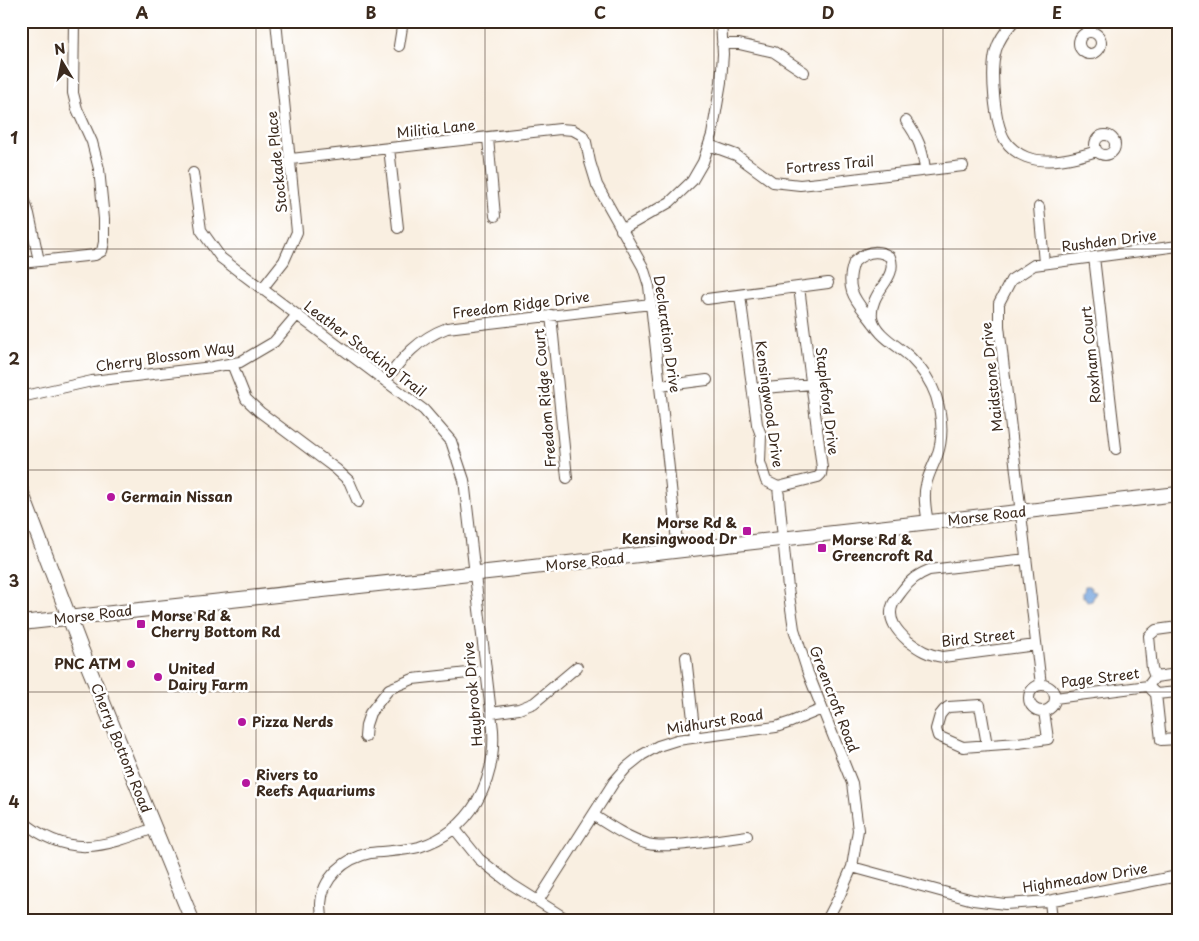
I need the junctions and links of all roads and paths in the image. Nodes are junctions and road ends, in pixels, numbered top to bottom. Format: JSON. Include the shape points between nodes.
{"nodes":[{"id":1,"x":74,"y":21,"type":"edge"},
{"id":2,"x":276,"y":21,"type":"edge"},
{"id":3,"x":403,"y":21,"type":"edge"},
{"id":4,"x":721,"y":21,"type":"edge"},
{"id":5,"x":1014,"y":21,"type":"edge"},
{"id":6,"x":1087,"y":21,"type":"edge"},
{"id":7,"x":1090,"y":32,"type":"dead end"},
{"id":8,"x":722,"y":44,"type":"junction"},
{"id":9,"x":399,"y":46,"type":"dead end"},
{"id":10,"x":804,"y":72,"type":"dead end"},
{"id":11,"x":906,"y":122,"type":"dead end"},
{"id":12,"x":582,"y":136,"type":"joint"},
{"id":13,"x":488,"y":138,"type":"junction"},
{"id":14,"x":709,"y":145,"type":"junction"},
{"id":15,"x":389,"y":148,"type":"junction"},
{"id":16,"x":1097,"y":151,"type":"dead end"},
{"id":17,"x":291,"y":159,"type":"junction"},
{"id":18,"x":963,"y":166,"type":"dead end"},
{"id":19,"x":926,"y":170,"type":"junction"},
{"id":20,"x":193,"y":173,"type":"dead end"},
{"id":21,"x":21,"y":190,"type":"edge"},
{"id":22,"x":1039,"y":207,"type":"dead end"},
{"id":23,"x":495,"y":216,"type":"dead end"},
{"id":24,"x":398,"y":228,"type":"dead end"},
{"id":25,"x":622,"y":230,"type":"junction"},
{"id":26,"x":1178,"y":246,"type":"edge"},
{"id":27,"x":1094,"y":258,"type":"junction"},
{"id":28,"x":39,"y":261,"type":"junction"},
{"id":29,"x":21,"y":263,"type":"edge"},
{"id":30,"x":1044,"y":263,"type":"junction"},
{"id":31,"x":828,"y":283,"type":"dead end"},
{"id":32,"x":799,"y":288,"type":"junction"},
{"id":33,"x":262,"y":290,"type":"junction"},
{"id":34,"x":740,"y":295,"type":"junction"},
{"id":35,"x":707,"y":299,"type":"dead end"},
{"id":36,"x":651,"y":304,"type":"junction"},
{"id":37,"x":297,"y":315,"type":"junction"},
{"id":38,"x":551,"y":315,"type":"junction"},
{"id":39,"x":874,"y":324,"type":"junction"},
{"id":40,"x":232,"y":364,"type":"junction"},
{"id":41,"x":707,"y":380,"type":"dead end"},
{"id":42,"x":385,"y":381,"type":"junction"},
{"id":43,"x":812,"y":384,"type":"junction"},
{"id":44,"x":660,"y":386,"type":"junction"},
{"id":45,"x":753,"y":389,"type":"junction"},
{"id":46,"x":21,"y":397,"type":"edge"},
{"id":47,"x":1116,"y":449,"type":"dead end"},
{"id":48,"x":567,"y":478,"type":"dead end"},
{"id":49,"x":778,"y":487,"type":"junction"},
{"id":50,"x":21,"y":492,"type":"edge"},
{"id":51,"x":1178,"y":494,"type":"edge"},
{"id":52,"x":358,"y":502,"type":"dead end"},
{"id":53,"x":1021,"y":512,"type":"junction"},
{"id":54,"x":928,"y":523,"type":"junction"},
{"id":55,"x":784,"y":540,"type":"junction"},
{"id":56,"x":678,"y":551,"type":"junction"},
{"id":57,"x":1026,"y":559,"type":"junction"},
{"id":58,"x":475,"y":574,"type":"junction"},
{"id":59,"x":69,"y":618,"type":"junction"},
{"id":60,"x":21,"y":623,"type":"edge"},
{"id":61,"x":1178,"y":627,"type":"edge"},
{"id":62,"x":1036,"y":645,"type":"junction"},
{"id":63,"x":686,"y":657,"type":"dead end"},
{"id":64,"x":577,"y":667,"type":"dead end"},
{"id":65,"x":486,"y":671,"type":"junction"},
{"id":66,"x":1178,"y":674,"type":"edge"},
{"id":67,"x":1155,"y":676,"type":"junction"},
{"id":68,"x":1041,"y":686,"type":"junction"},
{"id":69,"x":1148,"y":686,"type":"junction"},
{"id":70,"x":1178,"y":692,"type":"edge"},
{"id":71,"x":1156,"y":694,"type":"junction"},
{"id":72,"x":1055,"y":698,"type":"junction"},
{"id":73,"x":822,"y":709,"type":"junction"},
{"id":74,"x":1044,"y":711,"type":"junction"},
{"id":75,"x":491,"y":713,"type":"junction"},
{"id":76,"x":365,"y":737,"type":"dead end"},
{"id":77,"x":695,"y":737,"type":"junction"},
{"id":78,"x":1178,"y":739,"type":"edge"},
{"id":79,"x":987,"y":745,"type":"junction"},
{"id":80,"x":593,"y":815,"type":"junction"},
{"id":81,"x":21,"y":820,"type":"edge"},
{"id":82,"x":154,"y":828,"type":"junction"},
{"id":83,"x":454,"y":828,"type":"junction"},
{"id":84,"x":747,"y":836,"type":"dead end"},
{"id":85,"x":852,"y":867,"type":"junction"},
{"id":86,"x":1178,"y":876,"type":"edge"},
{"id":87,"x":1050,"y":900,"type":"junction"},
{"id":88,"x":538,"y":902,"type":"junction"},
{"id":89,"x":192,"y":920,"type":"edge"},
{"id":90,"x":322,"y":920,"type":"edge"},
{"id":91,"x":568,"y":920,"type":"edge"},
{"id":92,"x":827,"y":920,"type":"edge"},
{"id":93,"x":1052,"y":920,"type":"edge"}],
"edges":[{"from":1,"to":28,"type":"street","via":[[73,92],[99,169],[104,242],[102,251],[95,256]]},
{"from":2,"to":17,"type":"street","name":"Stockade Place"},
{"from":3,"to":9,"type":"street"},
{"from":4,"to":8,"type":"street"},
{"from":5,"to":16,"type":"street","via":[[1000,39],[993,69],[994,92],[1006,142],[1018,153],[1041,160],[1086,156]]},
{"from":6,"to":7,"type":"street"},
{"from":8,"to":10,"type":"street","via":[[739,44],[774,52]]},
{"from":8,"to":14,"type":"street","via":[[721,82]]},
{"from":11,"to":19,"type":"street","via":[[919,141]]},
{"from":12,"to":13,"type":"street","name":"Militia Lane","via":[[573,130],[560,129]]},
{"from":12,"to":25,"type":"street","name":"Declaration Drive","via":[[597,185]]},
{"from":13,"to":15,"type":"street","name":"Militia Lane"},
{"from":13,"to":23,"type":"street"},
{"from":14,"to":19,"type":"street","name":"Fortress Trail","via":[[736,155],[773,182],[781,184],[800,185]]},
{"from":14,"to":25,"type":"street","via":[[692,181],[670,202]]},
{"from":15,"to":17,"type":"street","name":"Militia Lane"},
{"from":15,"to":24,"type":"street"},
{"from":17,"to":33,"type":"street","name":"Stockade Place","via":[[297,232],[284,261]]},
{"from":18,"to":19,"type":"street","name":"Fortress Trail"},
{"from":20,"to":33,"type":"street","name":"Leather Stocking Trail","via":[[201,230],[221,258]]},
{"from":21,"to":28,"type":"street"},
{"from":22,"to":30,"type":"street"},
{"from":25,"to":36,"type":"street","name":"Declaration Drive","via":[[643,267]]},
{"from":26,"to":27,"type":"street","name":"Rushden Drive"},
{"from":27,"to":30,"type":"street","name":"Rushden Drive"},
{"from":27,"to":47,"type":"street","name":"Roxham Court"},
{"from":28,"to":29,"type":"street"},
{"from":30,"to":53,"type":"street","name":"Maidstone Drive","via":[[1034,265],[1011,280],[999,303]]},
{"from":31,"to":32,"type":"street"},
{"from":32,"to":34,"type":"street"},
{"from":32,"to":43,"type":"street","name":"Stapleford Drive"},
{"from":33,"to":37,"type":"street","name":"Leather Stocking Trail"},
{"from":34,"to":35,"type":"street"},
{"from":34,"to":45,"type":"street","name":"Kensingwood Drive"},
{"from":36,"to":38,"type":"street","name":"Freedom Ridge Drive"},
{"from":36,"to":44,"type":"street","name":"Declaration Drive"},
{"from":37,"to":40,"type":"street","name":"Cherry Blossom Way","via":[[274,342]]},
{"from":37,"to":42,"type":"street","name":"Leather Stocking Trail"},
{"from":38,"to":42,"type":"street","name":"Freedom Ridge Drive","via":[[447,328],[431,334],[405,354]]},
{"from":38,"to":48,"type":"street","name":"Freedom Ridge Court"},
{"from":39,"to":39,"type":"street","via":[[876,294],[892,267],[890,258],[879,252],[861,256],[854,262],[851,276],[854,299]]},
{"from":39,"to":54,"type":"street","via":[[923,372],[931,384],[940,413],[941,442],[925,491]]},
{"from":40,"to":46,"type":"street","name":"Cherry Blossom Way","via":[[92,381]]},
{"from":40,"to":52,"type":"street","via":[[246,399],[336,469],[349,481]]},
{"from":41,"to":44,"type":"street"},
{"from":42,"to":58,"type":"street","name":"Leather Stocking Trail","via":[[424,410],[451,441],[464,480]]},
{"from":43,"to":45,"type":"street"},
{"from":43,"to":49,"type":"street","name":"Stapleford Drive","via":[[821,474]]},
{"from":44,"to":56,"type":"street","name":"Declaration Drive"},
{"from":45,"to":49,"type":"street","name":"Kensingwood Drive","via":[[761,435],[760,462],[766,481]]},
{"from":49,"to":55,"type":"street","name":"Kensingwood Drive"},
{"from":50,"to":59,"type":"main road","name":"Cherry Bottom Road"},
{"from":51,"to":53,"type":"main road","name":"Morse Road"},
{"from":53,"to":54,"type":"main road","name":"Morse Road"},
{"from":53,"to":57,"type":"street","name":"Maidstone Drive"},
{"from":54,"to":55,"type":"main road","name":"Morse Road"},
{"from":55,"to":56,"type":"main road","name":"Morse Road"},
{"from":55,"to":73,"type":"street","name":"Greencroft Road","via":[[794,629]]},
{"from":56,"to":58,"type":"main road","name":"Morse Road"},
{"from":57,"to":62,"type":"street","name":"Maidstone Drive"},
{"from":57,"to":62,"type":"street","name":"Bird Street","via":[[929,570],[917,575],[892,605],[892,619],[898,632],[930,656]]},
{"from":58,"to":59,"type":"main road","name":"Morse Road"},
{"from":58,"to":65,"type":"street","name":"Haybrook Drive"},
{"from":59,"to":60,"type":"main road","name":"Morse Road"},
{"from":59,"to":82,"type":"main road","name":"Cherry Bottom Road"},
{"from":61,"to":67,"type":"street","via":[[1156,630],[1149,636]]},
{"from":62,"to":68,"type":"street","name":"Maidstone Drive"},
{"from":63,"to":77,"type":"street"},
{"from":64,"to":75,"type":"street","via":[[534,703]]},
{"from":65,"to":75,"type":"street","name":"Haybrook Drive"},
{"from":65,"to":76,"type":"street","via":[[413,679],[389,690],[370,713]]},
{"from":66,"to":67,"type":"street","name":"Page Street"},
{"from":67,"to":69,"type":"street","name":"Page Street"},
{"from":68,"to":72,"type":"street","via":[[1049,687]]},
{"from":68,"to":74,"type":"street","via":[[1030,692],[1029,700],[1036,710]]},
{"from":69,"to":71,"type":"street","name":"Page Street"},
{"from":69,"to":72,"type":"street","name":"Page Street"},
{"from":70,"to":71,"type":"street","name":"Page Street"},
{"from":71,"to":78,"type":"street","via":[[1161,740]]},
{"from":72,"to":74,"type":"street","via":[[1053,705]]},
{"from":73,"to":77,"type":"street","name":"Midhurst Road","via":[[776,727]]},
{"from":73,"to":85,"type":"street","name":"Greencroft Road","via":[[852,783],[858,830]]},
{"from":74,"to":79,"type":"street","via":[[1048,739]]},
{"from":75,"to":83,"type":"street","name":"Haybrook Drive","via":[[489,777],[473,808]]},
{"from":77,"to":80,"type":"street","name":"Midhurst Road","via":[[644,752],[614,782]]},
{"from":79,"to":79,"type":"street","via":[[963,747],[938,736],[936,729],[940,715],[948,707],[980,705]]},
{"from":80,"to":84,"type":"street","via":[[648,844],[669,845]]},
{"from":80,"to":88,"type":"street","name":"Midhurst Road"},
{"from":81,"to":82,"type":"street","via":[[52,840],[71,846],[112,844]]},
{"from":82,"to":89,"type":"main road","name":"Cherry Bottom Road"},
{"from":83,"to":88,"type":"street","via":[[479,859]]},
{"from":83,"to":90,"type":"street","name":"Haybrook Drive","via":[[416,848],[361,855],[340,867],[324,888]]},
{"from":85,"to":87,"type":"street","name":"Highmeadow Drive","via":[[981,902],[1005,904]]},
{"from":85,"to":92,"type":"street","name":"Greencroft Road"},
{"from":86,"to":87,"type":"street","name":"Highmeadow Drive"},
{"from":87,"to":93,"type":"street"},
{"from":88,"to":91,"type":"street"}]}
